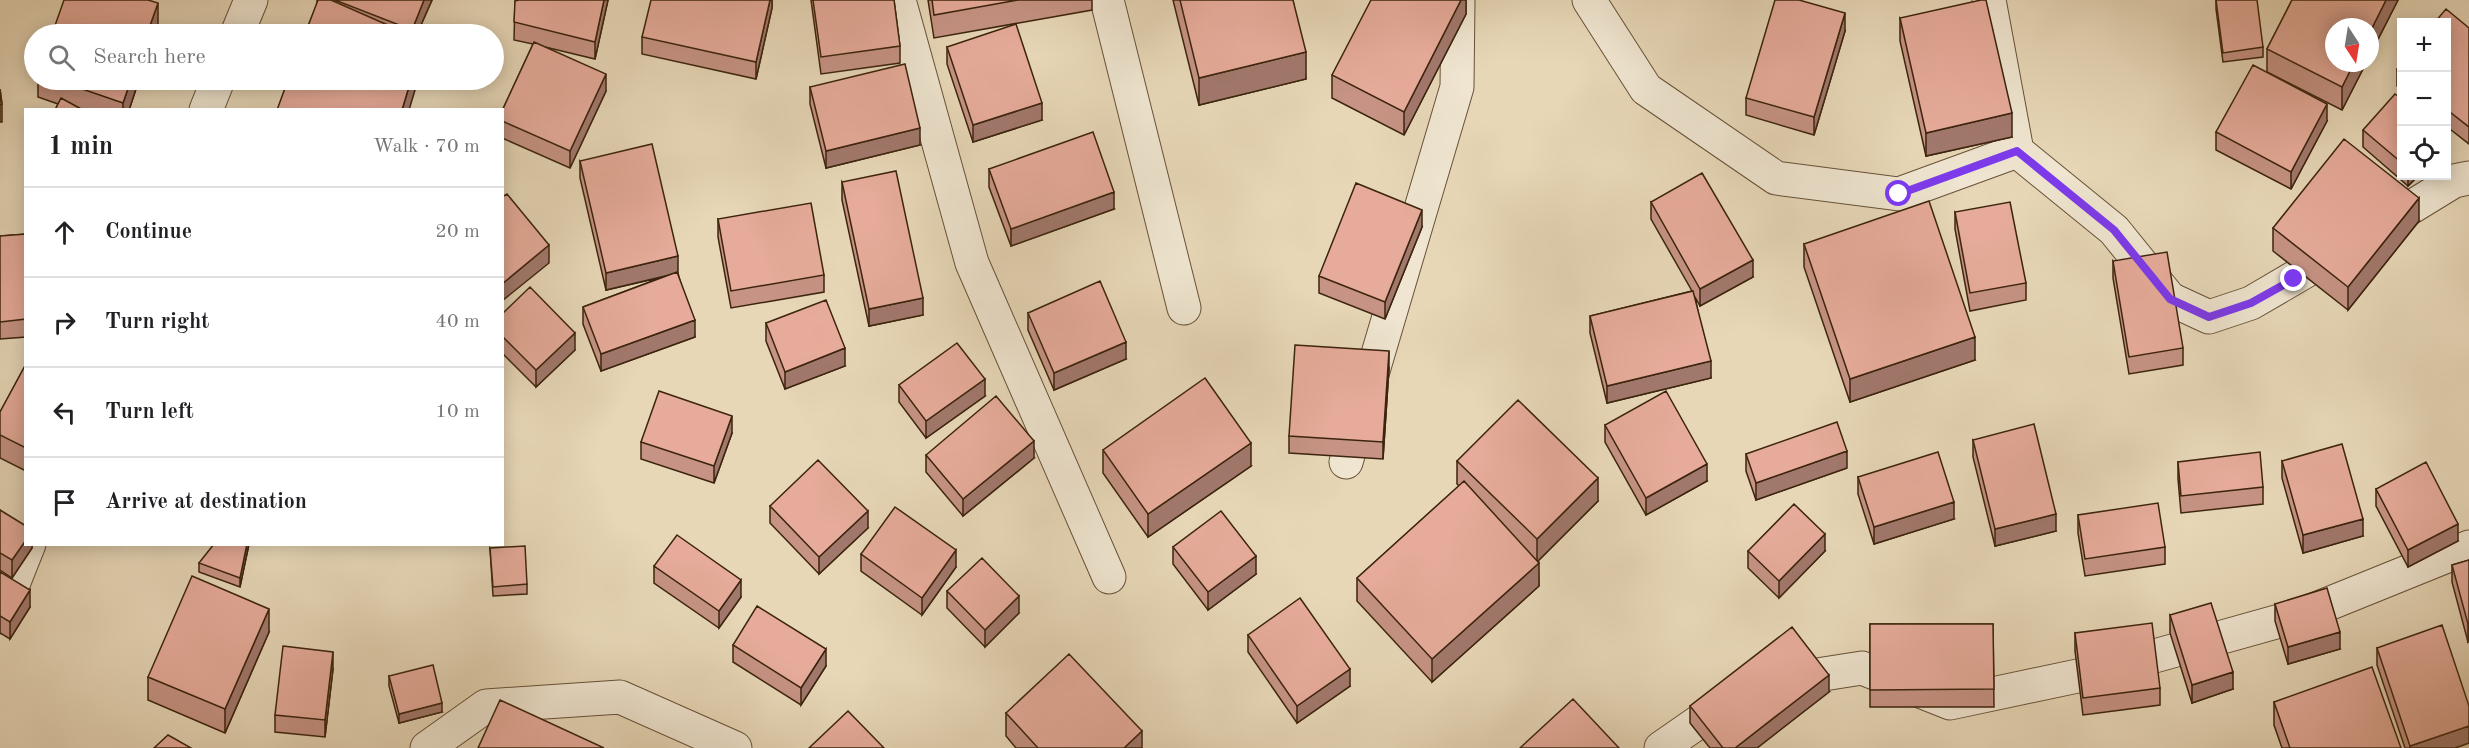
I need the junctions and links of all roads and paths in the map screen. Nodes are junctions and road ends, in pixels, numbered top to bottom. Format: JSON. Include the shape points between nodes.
{"nodes":[{"id":1,"x":251,"y":0,"type":"edge"},
{"id":2,"x":899,"y":0,"type":"edge"},
{"id":3,"x":1107,"y":0,"type":"edge"},
{"id":4,"x":1458,"y":0,"type":"edge"},
{"id":5,"x":1589,"y":0,"type":"edge"},
{"id":6,"x":1989,"y":0,"type":"edge"},
{"id":7,"x":241,"y":24,"type":"edge"},
{"id":8,"x":214,"y":90,"type":"edge"},
{"id":9,"x":207,"y":108,"type":"edge"},
{"id":10,"x":2017,"y":151,"type":"junction"},
{"id":11,"x":2469,"y":178,"type":"edge"},
{"id":12,"x":1184,"y":308,"type":"dead end"},
{"id":13,"x":1346,"y":462,"type":"edge"},
{"id":14,"x":28,"y":546,"type":"edge"},
{"id":15,"x":2469,"y":548,"type":"edge"},
{"id":16,"x":1109,"y":577,"type":"dead end"},
{"id":17,"x":0,"y":617,"type":"edge"},
{"id":18,"x":427,"y":748,"type":"edge"},
{"id":19,"x":735,"y":748,"type":"edge"},
{"id":20,"x":1662,"y":748,"type":"edge"}],
"edges":[{"from":1,"to":7,"type":"street"},
{"from":2,"to":16,"type":"street","via":[[972,263]]},
{"from":3,"to":12,"type":"street"},
{"from":4,"to":13,"type":"street","via":[[1457,87]]},
{"from":5,"to":10,"type":"street","via":[[1646,89],[1776,178],[1899,194]]},
{"from":6,"to":10,"type":"street"},
{"from":8,"to":9,"type":"street"},
{"from":10,"to":11,"type":"street","via":[[2114,230],[2170,299],[2209,317],[2251,303],[2454,181]]},
{"from":14,"to":17,"type":"street"},
{"from":15,"to":20,"type":"street","via":[[2301,615],[2101,671],[1950,703],[1862,668],[1751,685]]},
{"from":18,"to":19,"type":"street","via":[[486,706],[620,697]]}]}
